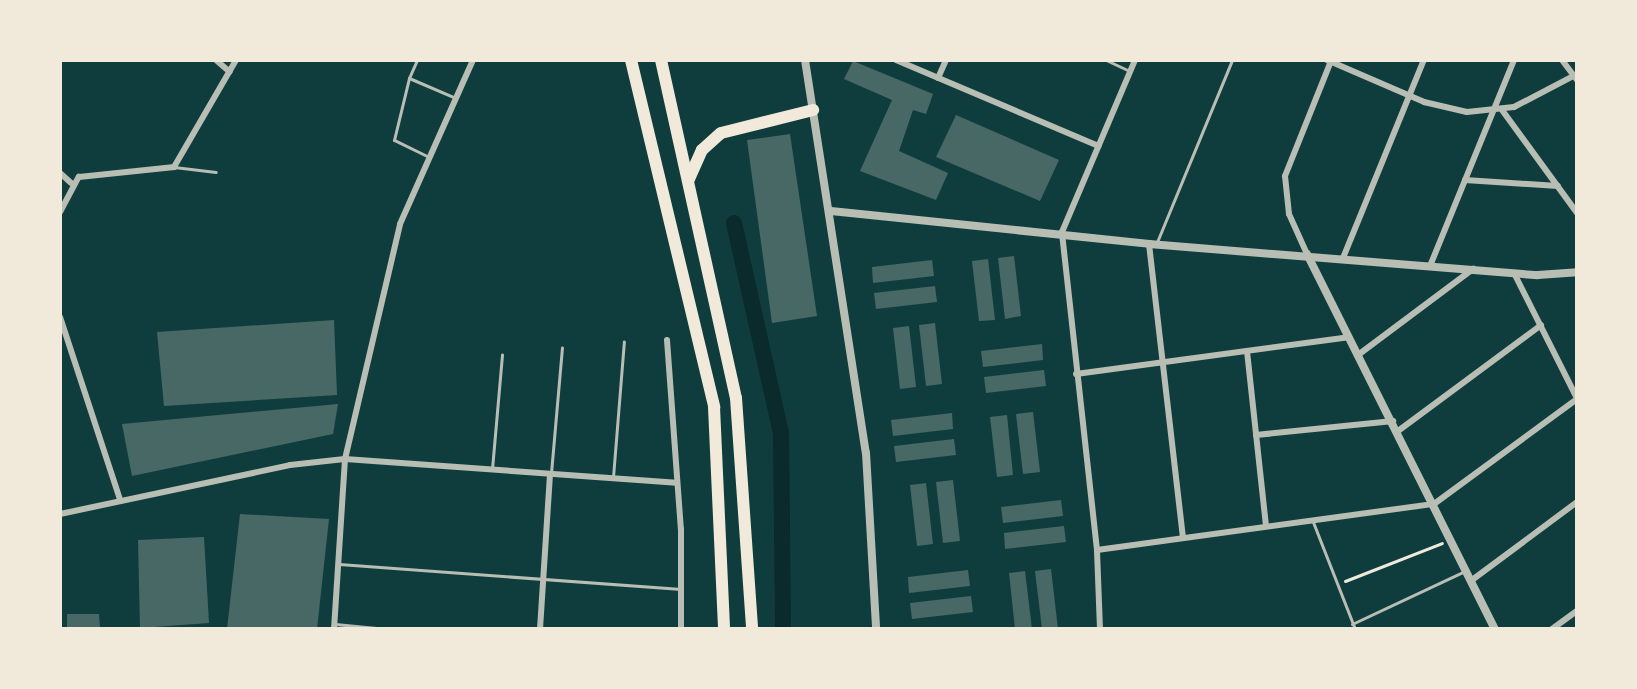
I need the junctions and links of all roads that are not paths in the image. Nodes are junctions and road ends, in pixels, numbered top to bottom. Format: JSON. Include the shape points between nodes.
{"nodes":[{"id":1,"x":216,"y":60,"type":"edge"},
{"id":2,"x":236,"y":60,"type":"edge"},
{"id":3,"x":417,"y":60,"type":"edge"},
{"id":4,"x":473,"y":60,"type":"edge"},
{"id":5,"x":622,"y":60,"type":"edge"},
{"id":6,"x":631,"y":60,"type":"edge"},
{"id":7,"x":661,"y":60,"type":"edge"},
{"id":8,"x":805,"y":60,"type":"edge"},
{"id":9,"x":897,"y":60,"type":"edge"},
{"id":10,"x":946,"y":60,"type":"edge"},
{"id":11,"x":1106,"y":60,"type":"edge"},
{"id":12,"x":1135,"y":60,"type":"edge"},
{"id":13,"x":1232,"y":60,"type":"edge"},
{"id":14,"x":1424,"y":60,"type":"edge"},
{"id":15,"x":1514,"y":60,"type":"edge"},
{"id":16,"x":1562,"y":60,"type":"edge"},
{"id":17,"x":1330,"y":61,"type":"edge"},
{"id":18,"x":1130,"y":71,"type":"junction"},
{"id":19,"x":230,"y":72,"type":"junction"},
{"id":20,"x":1576,"y":77,"type":"edge"},
{"id":21,"x":409,"y":78,"type":"junction"},
{"id":22,"x":938,"y":78,"type":"junction"},
{"id":23,"x":637,"y":90,"type":"junction"},
{"id":24,"x":1410,"y":95,"type":"junction"},
{"id":25,"x":457,"y":99,"type":"junction"},
{"id":26,"x":813,"y":110,"type":"junction"},
{"id":27,"x":1502,"y":110,"type":"junction"},
{"id":28,"x":1492,"y":113,"type":"junction"},
{"id":29,"x":1099,"y":146,"type":"junction"},
{"id":30,"x":429,"y":157,"type":"junction"},
{"id":31,"x":174,"y":167,"type":"junction"},
{"id":32,"x":216,"y":172,"type":"dead end"},
{"id":33,"x":60,"y":173,"type":"edge"},
{"id":34,"x":689,"y":179,"type":"junction"},
{"id":35,"x":1465,"y":180,"type":"junction"},
{"id":36,"x":72,"y":183,"type":"junction"},
{"id":37,"x":1558,"y":186,"type":"junction"},
{"id":38,"x":831,"y":211,"type":"junction"},
{"id":39,"x":60,"y":212,"type":"edge"},
{"id":40,"x":1577,"y":213,"type":"edge"},
{"id":41,"x":1062,"y":232,"type":"junction"},
{"id":42,"x":1153,"y":244,"type":"junction"},
{"id":43,"x":1307,"y":254,"type":"junction"},
{"id":44,"x":1343,"y":258,"type":"junction"},
{"id":45,"x":1430,"y":266,"type":"junction"},
{"id":46,"x":1473,"y":269,"type":"junction"},
{"id":47,"x":1577,"y":272,"type":"edge"},
{"id":48,"x":1514,"y":273,"type":"junction"},
{"id":49,"x":60,"y":317,"type":"edge"},
{"id":50,"x":1541,"y":326,"type":"junction"},
{"id":51,"x":1349,"y":337,"type":"junction"},
{"id":52,"x":667,"y":340,"type":"dead end"},
{"id":53,"x":624,"y":341,"type":"dead end"},
{"id":54,"x":562,"y":347,"type":"dead end"},
{"id":55,"x":1247,"y":351,"type":"junction"},
{"id":56,"x":502,"y":354,"type":"dead end"},
{"id":57,"x":1358,"y":355,"type":"junction"},
{"id":58,"x":1165,"y":362,"type":"junction"},
{"id":59,"x":1076,"y":374,"type":"junction"},
{"id":60,"x":1577,"y":398,"type":"edge"},
{"id":61,"x":1393,"y":421,"type":"junction"},
{"id":62,"x":1398,"y":431,"type":"junction"},
{"id":63,"x":1256,"y":435,"type":"junction"},
{"id":64,"x":345,"y":459,"type":"junction"},
{"id":65,"x":491,"y":471,"type":"junction"},
{"id":66,"x":550,"y":475,"type":"junction"},
{"id":67,"x":613,"y":479,"type":"junction"},
{"id":68,"x":676,"y":483,"type":"junction"},
{"id":69,"x":120,"y":500,"type":"junction"},
{"id":70,"x":1577,"y":502,"type":"edge"},
{"id":71,"x":1434,"y":504,"type":"junction"},
{"id":72,"x":60,"y":514,"type":"edge"},
{"id":73,"x":1312,"y":519,"type":"junction"},
{"id":74,"x":1266,"y":525,"type":"junction"},
{"id":75,"x":1183,"y":537,"type":"junction"},
{"id":76,"x":1097,"y":550,"type":"junction"},
{"id":77,"x":339,"y":564,"type":"junction"},
{"id":78,"x":1467,"y":570,"type":"junction"},
{"id":79,"x":1472,"y":580,"type":"junction"},
{"id":80,"x":544,"y":582,"type":"junction"},
{"id":81,"x":681,"y":589,"type":"junction"},
{"id":82,"x":1577,"y":611,"type":"edge"},
{"id":83,"x":1352,"y":624,"type":"junction"},
{"id":84,"x":334,"y":627,"type":"edge"},
{"id":85,"x":387,"y":629,"type":"edge"},
{"id":86,"x":540,"y":629,"type":"edge"},
{"id":87,"x":681,"y":629,"type":"edge"},
{"id":88,"x":724,"y":629,"type":"edge"},
{"id":89,"x":752,"y":629,"type":"edge"},
{"id":90,"x":876,"y":629,"type":"edge"},
{"id":91,"x":1100,"y":629,"type":"edge"},
{"id":92,"x":1354,"y":629,"type":"edge"},
{"id":93,"x":1495,"y":629,"type":"edge"},
{"id":94,"x":1552,"y":629,"type":"edge"}],
"edges":[{"from":1,"to":19,"type":"street"},
{"from":2,"to":19,"type":"street"},
{"from":3,"to":21,"type":"lane"},
{"from":4,"to":25,"type":"street"},
{"from":5,"to":23,"type":"highway"},
{"from":6,"to":23,"type":"highway"},
{"from":7,"to":34,"type":"highway"},
{"from":8,"to":26,"type":"street"},
{"from":9,"to":22,"type":"street"},
{"from":10,"to":22,"type":"street"},
{"from":11,"to":18,"type":"lane"},
{"from":12,"to":18,"type":"street"},
{"from":13,"to":42,"type":"lane"},
{"from":14,"to":24,"type":"street"},
{"from":15,"to":28,"type":"street"},
{"from":16,"to":20,"type":"street"},
{"from":17,"to":24,"type":"street"},
{"from":17,"to":43,"type":"street","via":[[1285,176],[1289,214]]},
{"from":18,"to":29,"type":"street"},
{"from":19,"to":31,"type":"street"},
{"from":20,"to":27,"type":"street"},
{"from":21,"to":25,"type":"lane"},
{"from":21,"to":30,"type":"lane","via":[[394,140]]},
{"from":22,"to":29,"type":"street"},
{"from":23,"to":88,"type":"highway","via":[[714,407]]},
{"from":24,"to":28,"type":"street","via":[[1447,109]]},
{"from":24,"to":44,"type":"street"},
{"from":25,"to":30,"type":"street"},
{"from":26,"to":34,"type":"highway","via":[[721,132],[702,150]]},
{"from":26,"to":38,"type":"street"},
{"from":27,"to":28,"type":"street"},
{"from":27,"to":37,"type":"street"},
{"from":28,"to":35,"type":"street"},
{"from":29,"to":41,"type":"street"},
{"from":30,"to":64,"type":"street","via":[[400,224]]},
{"from":31,"to":32,"type":"lane"},
{"from":31,"to":36,"type":"street","via":[[87,175]]},
{"from":33,"to":36,"type":"street"},
{"from":34,"to":89,"type":"highway","via":[[738,413]]},
{"from":35,"to":37,"type":"street"},
{"from":35,"to":45,"type":"street"},
{"from":36,"to":39,"type":"street"},
{"from":37,"to":40,"type":"street"},
{"from":38,"to":41,"type":"street","via":[[1025,233]]},
{"from":38,"to":90,"type":"street","via":[[866,453]]},
{"from":41,"to":42,"type":"street"},
{"from":41,"to":59,"type":"street"},
{"from":42,"to":43,"type":"street"},
{"from":42,"to":58,"type":"street"},
{"from":43,"to":44,"type":"street"},
{"from":43,"to":51,"type":"street"},
{"from":44,"to":45,"type":"street"},
{"from":45,"to":46,"type":"street"},
{"from":46,"to":48,"type":"street"},
{"from":46,"to":57,"type":"street"},
{"from":47,"to":48,"type":"street"},
{"from":48,"to":50,"type":"street"},
{"from":49,"to":69,"type":"street"},
{"from":50,"to":60,"type":"street"},
{"from":50,"to":62,"type":"street"},
{"from":51,"to":55,"type":"street"},
{"from":51,"to":57,"type":"street"},
{"from":52,"to":68,"type":"street"},
{"from":53,"to":67,"type":"lane"},
{"from":54,"to":66,"type":"lane"},
{"from":55,"to":58,"type":"street"},
{"from":55,"to":63,"type":"street"},
{"from":56,"to":65,"type":"lane"},
{"from":57,"to":61,"type":"street"},
{"from":58,"to":59,"type":"street"},
{"from":58,"to":75,"type":"street"},
{"from":59,"to":76,"type":"street"},
{"from":60,"to":71,"type":"street"},
{"from":61,"to":62,"type":"street"},
{"from":61,"to":63,"type":"street"},
{"from":62,"to":71,"type":"street"},
{"from":63,"to":74,"type":"street"},
{"from":64,"to":65,"type":"street"},
{"from":64,"to":69,"type":"street","via":[[290,465]]},
{"from":64,"to":77,"type":"street"},
{"from":65,"to":66,"type":"street"},
{"from":66,"to":67,"type":"street"},
{"from":66,"to":80,"type":"street"},
{"from":67,"to":68,"type":"street"},
{"from":68,"to":81,"type":"street"},
{"from":69,"to":72,"type":"street"},
{"from":70,"to":79,"type":"street"},
{"from":71,"to":73,"type":"street"},
{"from":71,"to":78,"type":"street"},
{"from":73,"to":74,"type":"street"},
{"from":73,"to":83,"type":"lane"},
{"from":74,"to":75,"type":"street"},
{"from":75,"to":76,"type":"street"},
{"from":76,"to":91,"type":"street"},
{"from":77,"to":80,"type":"lane"},
{"from":77,"to":84,"type":"street"},
{"from":78,"to":79,"type":"street"},
{"from":78,"to":83,"type":"lane"},
{"from":79,"to":93,"type":"street"},
{"from":80,"to":81,"type":"lane"},
{"from":80,"to":86,"type":"street"},
{"from":81,"to":87,"type":"street"},
{"from":82,"to":94,"type":"street"},
{"from":83,"to":92,"type":"lane"},
{"from":84,"to":85,"type":"lane"}]}
